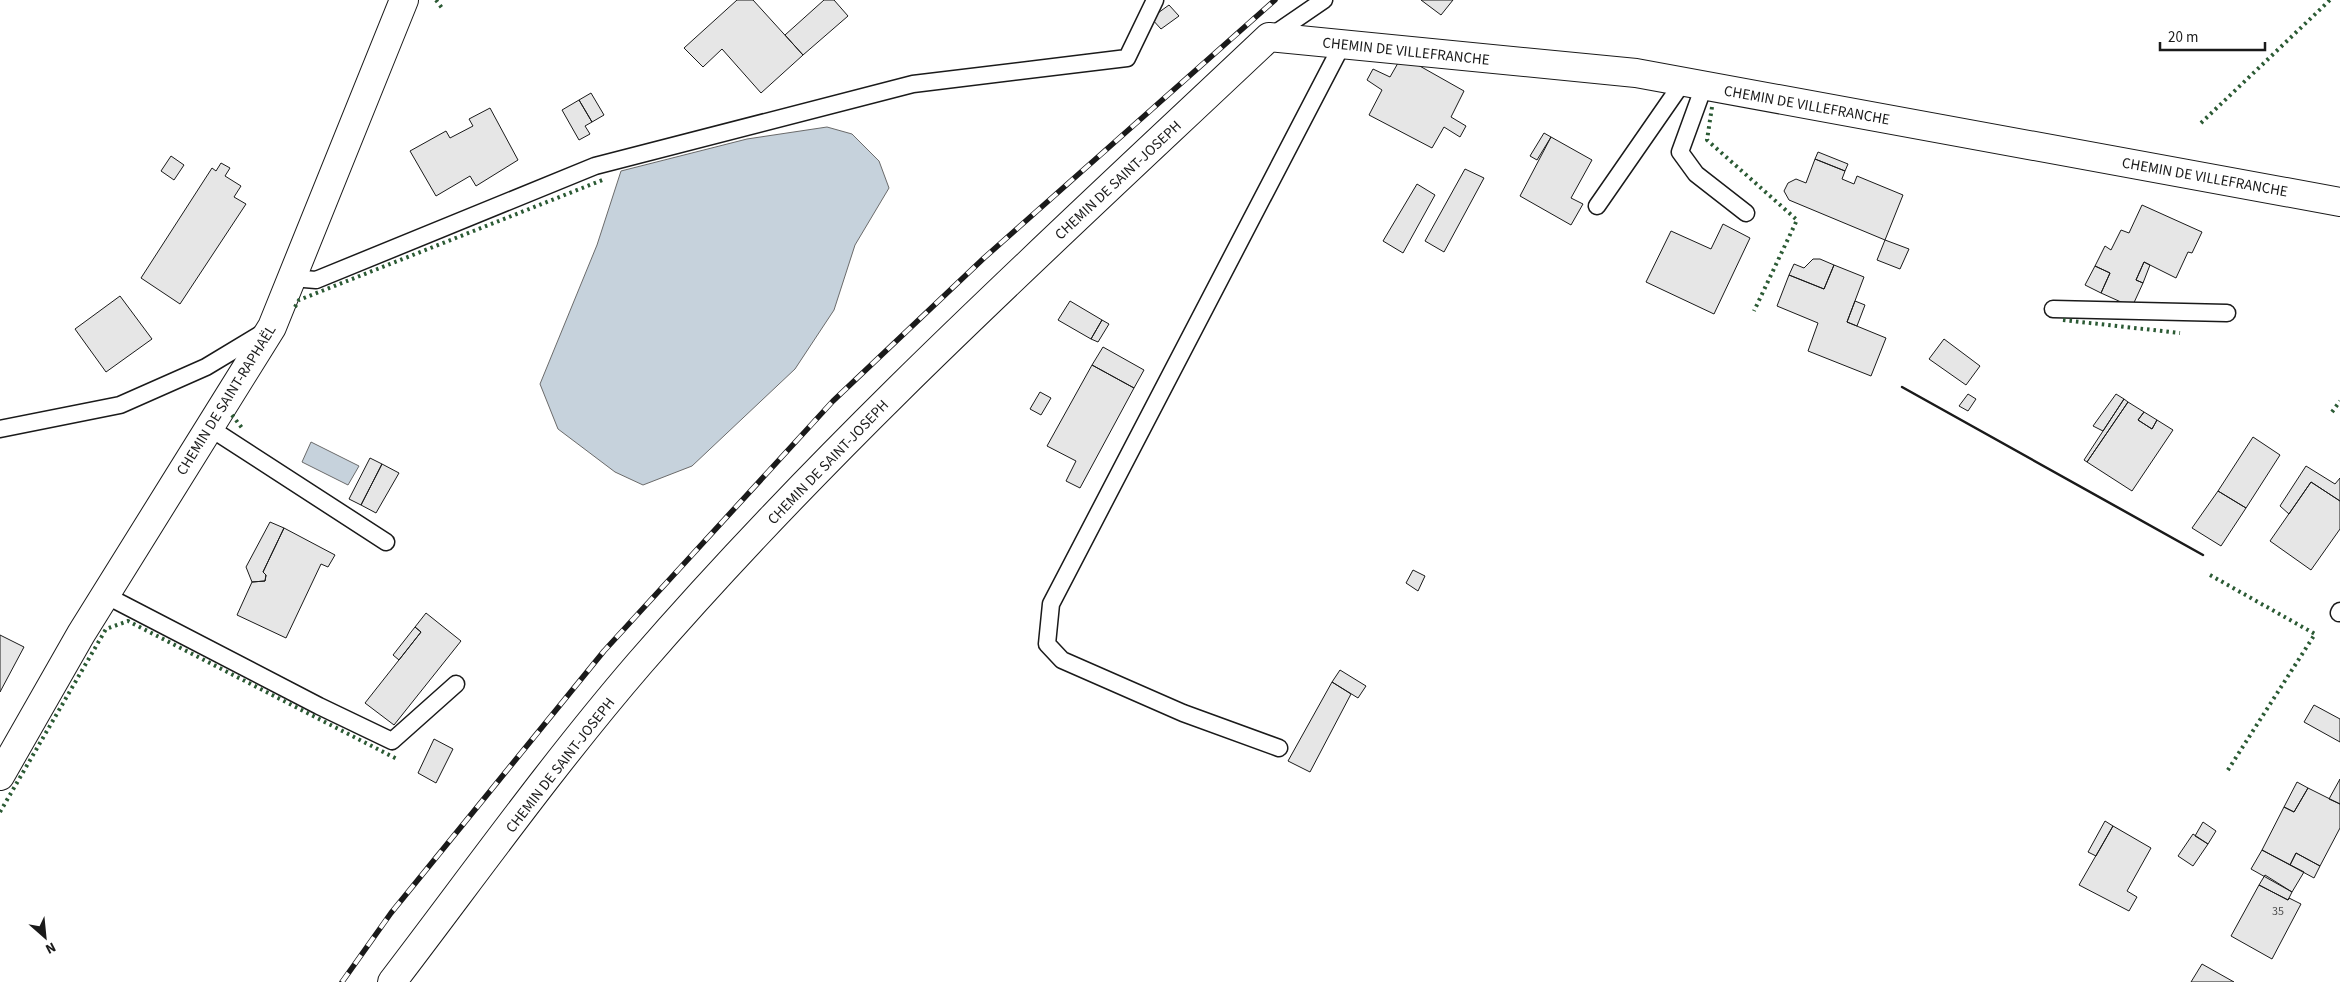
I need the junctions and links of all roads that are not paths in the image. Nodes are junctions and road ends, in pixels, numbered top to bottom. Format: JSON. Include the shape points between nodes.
{"nodes":[{"id":1,"x":404,"y":0,"type":"edge"},
{"id":2,"x":1156,"y":0,"type":"edge"},
{"id":3,"x":1324,"y":0,"type":"edge"},
{"id":4,"x":1269,"y":37,"type":"junction"},
{"id":5,"x":1342,"y":44,"type":"junction"},
{"id":6,"x":1694,"y":84,"type":"junction"},
{"id":7,"x":2340,"y":202,"type":"edge"},
{"id":8,"x":1597,"y":206,"type":"dead end"},
{"id":9,"x":1746,"y":213,"type":"dead end"},
{"id":10,"x":292,"y":278,"type":"junction"},
{"id":11,"x":2053,"y":309,"type":"dead end"},
{"id":12,"x":2228,"y":313,"type":"dead end"},
{"id":13,"x":272,"y":327,"type":"junction"},
{"id":14,"x":210,"y":428,"type":"junction"},
{"id":15,"x":0,"y":430,"type":"edge"},
{"id":16,"x":386,"y":542,"type":"dead end"},
{"id":17,"x":105,"y":595,"type":"junction"},
{"id":18,"x":456,"y":684,"type":"dead end"},
{"id":19,"x":1279,"y":748,"type":"dead end"},
{"id":20,"x":0,"y":776,"type":"edge"},
{"id":21,"x":392,"y":982,"type":"edge"}],
"edges":[{"from":1,"to":10,"type":"street","name":"CHEMIN DE SAINT-RAPHAËL"},
{"from":2,"to":10,"type":"lane","via":[[1126,58],[913,84],[605,164],[316,280]]},
{"from":3,"to":4,"type":"lane","name":"CHEMIN DE SAINT-JOSEPH"},
{"from":4,"to":5,"type":"street","name":"CHEMIN DE VILLEFRANCHE"},
{"from":4,"to":21,"type":"street","name":"CHEMIN DE SAINT-JOSEPH","via":[[861,425],[740,554],[638,665]]},
{"from":5,"to":6,"type":"street","name":"CHEMIN DE VILLEFRANCHE","via":[[1636,74]]},
{"from":5,"to":19,"type":"lane","via":[[1050,604],[1048,644],[1062,660],[1183,713]]},
{"from":6,"to":7,"type":"street","name":"CHEMIN DE VILLEFRANCHE"},
{"from":6,"to":8,"type":"lane"},
{"from":6,"to":9,"type":"lane","via":[[1680,152],[1696,174]]},
{"from":10,"to":13,"type":"street","name":"CHEMIN DE SAINT-RAPHAËL"},
{"from":11,"to":12,"type":"lane"},
{"from":13,"to":14,"type":"street","name":"CHEMIN DE SAINT-RAPHAËL"},
{"from":13,"to":15,"type":"lane","via":[[206,367],[120,405]]},
{"from":14,"to":16,"type":"lane"},
{"from":14,"to":17,"type":"street","name":"CHEMIN DE SAINT-RAPHAËL"},
{"from":17,"to":18,"type":"lane","via":[[392,741]]},
{"from":17,"to":20,"type":"street","name":"CHEMIN DE SAINT-RAPHAËL"}]}
